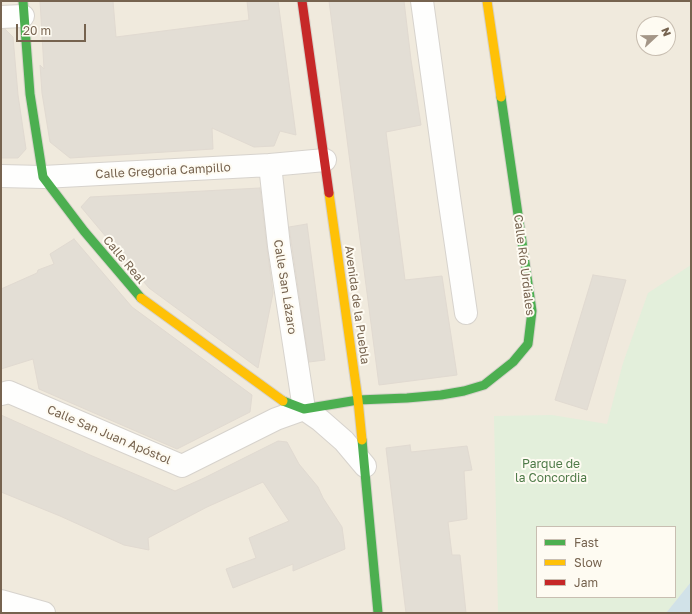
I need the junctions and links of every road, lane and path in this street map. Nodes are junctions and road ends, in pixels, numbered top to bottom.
1 (302, 1) edge
2 (422, 1) edge
3 (487, 1) edge
4 (23, 8) edge
5 (1, 17) edge
6 (325, 160) junction
7 (270, 165) junction
8 (1, 176) edge
9 (43, 177) junction
10 (466, 313) dead end
11 (1, 394) edge
12 (358, 400) junction
13 (304, 409) junction
14 (365, 466) junction
15 (1, 601) edge
16 (376, 612) edge
17 (44, 613) edge

1 - 6 street, Avenida de la Puebla
2 - 10 street
3 - 12 street, Calle Río Urdiales
4 - 5 street
4 - 9 street, Calle Real
6 - 7 street, Calle Gregoria Campillo
6 - 12 street, Avenida de la Puebla
7 - 9 street, Calle Gregoria Campillo
7 - 13 street, Calle San Lázaro
8 - 9 street, Calle Gregoria Campillo
9 - 13 street, Calle Real
11 - 13 street, Calle San Juan Apóstol
12 - 13 street
12 - 14 street, Avenida de la Puebla
13 - 14 street
14 - 16 street, Avenida de la Puebla
15 - 17 street

